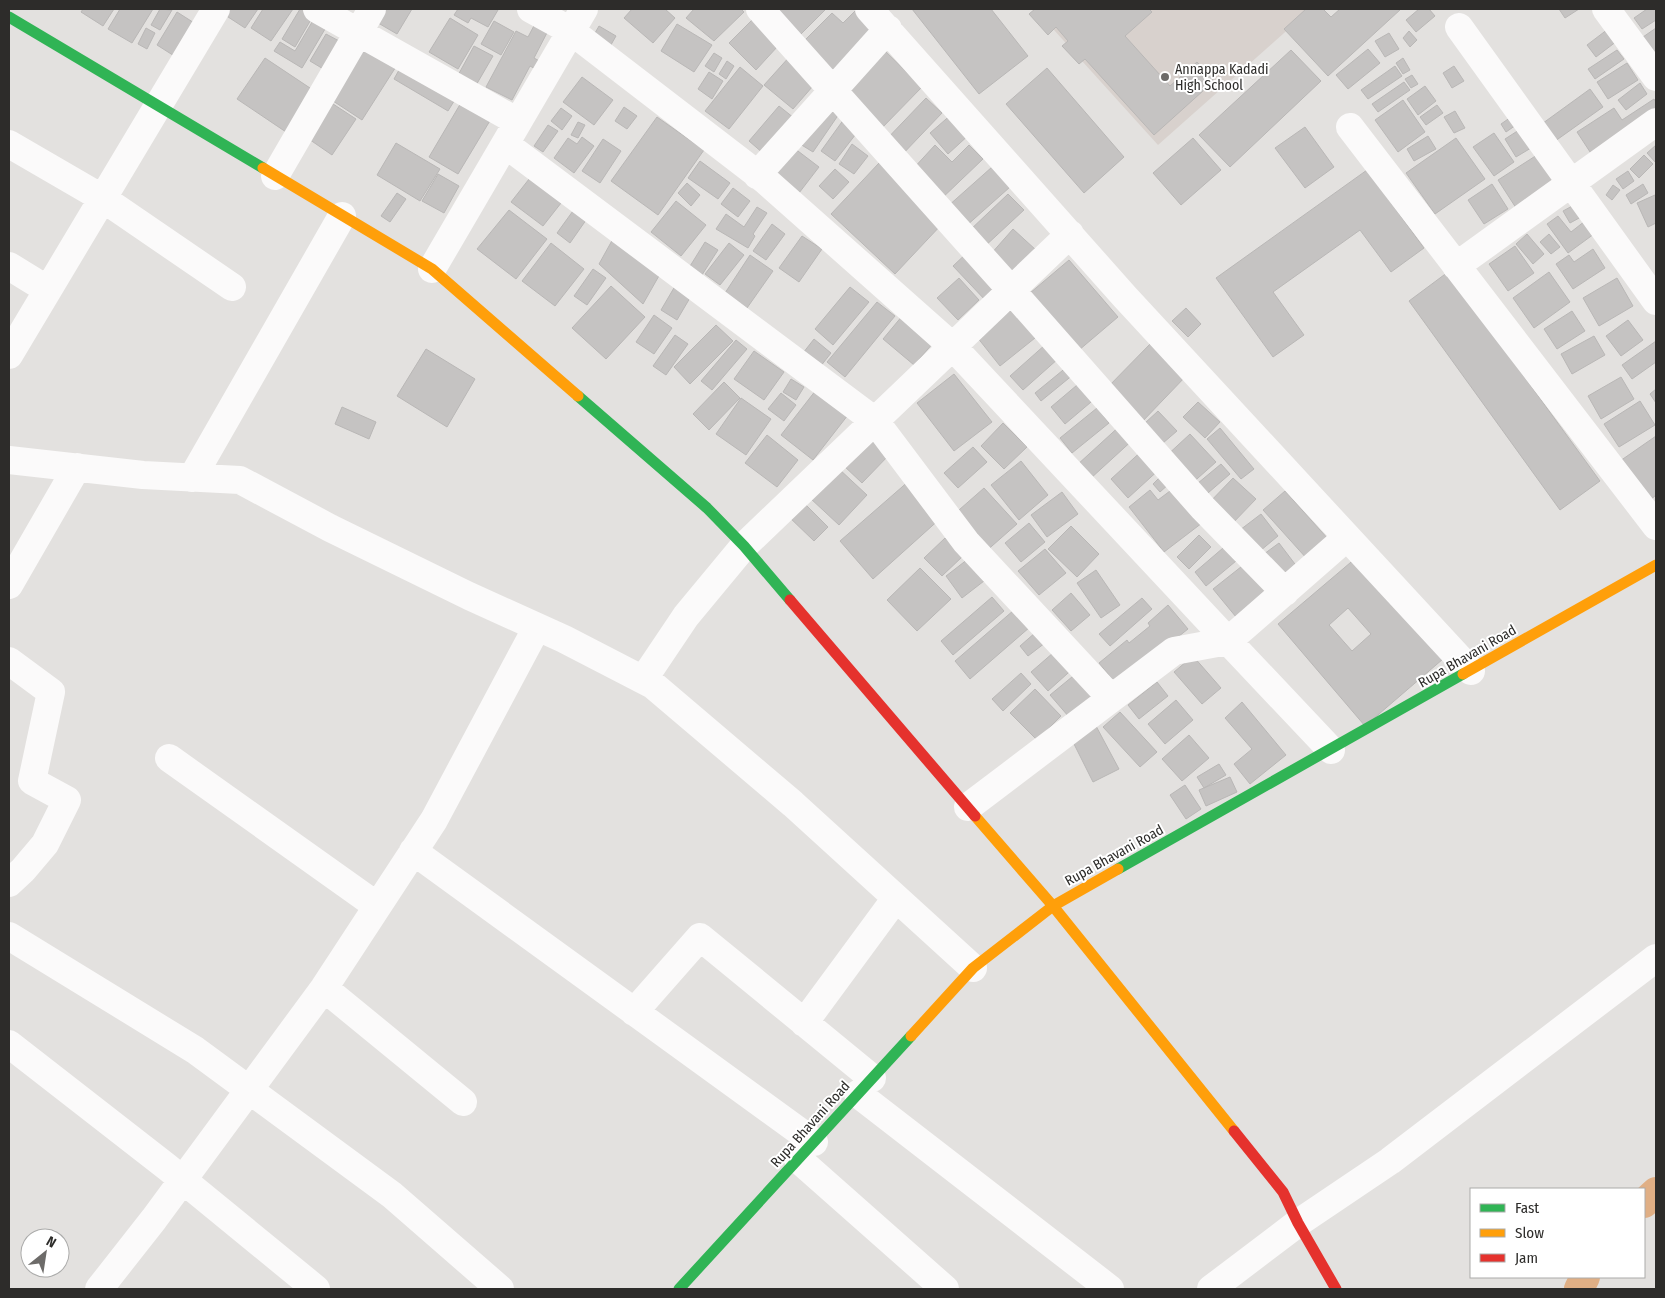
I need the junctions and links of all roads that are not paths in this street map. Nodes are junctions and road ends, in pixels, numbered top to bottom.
1 (216, 9) edge
2 (317, 9) edge
3 (372, 9) edge
4 (531, 9) edge
5 (760, 9) edge
6 (869, 9) edge
7 (1606, 9) edge
8 (9, 17) edge
9 (578, 20) edge
10 (1459, 27) dead end
11 (888, 29) junction
12 (359, 32) junction
13 (1656, 77) edge
14 (833, 91) junction
15 (157, 106) junction
16 (1656, 122) edge
17 (1350, 127) dead end
18 (512, 133) junction
19 (9, 144) edge
20 (757, 175) junction
21 (275, 176) junction
22 (1572, 183) junction
23 (102, 198) junction
24 (342, 216) junction
25 (1070, 234) junction
26 (9, 266) edge
27 (1456, 266) junction
28 (432, 269) junction
29 (232, 287) dead end
30 (48, 290) junction
31 (1011, 290) junction
32 (1656, 301) edge
33 (952, 346) junction
34 (9, 356) edge
35 (875, 421) junction
36 (9, 460) edge
37 (77, 468) junction
38 (192, 478) junction
39 (1656, 526) edge
40 (1347, 536) junction
41 (744, 546) junction
42 (1656, 565) edge
43 (9, 585) edge
44 (1285, 592) junction
45 (537, 627) junction
46 (1228, 641) junction
47 (9, 661) edge
48 (1472, 671) junction
49 (643, 680) junction
50 (1111, 698) junction
51 (1331, 750) junction
52 (169, 758) dead end
53 (968, 807) junction
54 (413, 851) junction
55 (9, 883) edge
56 (896, 898) junction
57 (377, 906) junction
58 (1053, 906) junction
59 (9, 936) edge
60 (1656, 958) edge
61 (973, 968) junction
62 (324, 988) junction
63 (634, 1012) junction
64 (804, 1023) junction
65 (9, 1044) edge
66 (865, 1086) junction
67 (249, 1090) junction
68 (463, 1102) dead end
69 (806, 1150) junction
70 (183, 1180) junction
71 (1298, 1223) junction
72 (99, 1289) edge
73 (316, 1289) edge
74 (500, 1289) edge
75 (679, 1289) edge
76 (946, 1289) edge
77 (1110, 1289) edge
78 (1211, 1289) edge
79 (1336, 1289) edge

1 - 15 street
2 - 12 street
3 - 12 street
4 - 9 street
5 - 14 street
6 - 11 street
7 - 13 street
8 - 15 street
9 - 18 street
9 - 20 street
10 - 22 street
11 - 14 street
11 - 25 street
12 - 18 street
12 - 21 street
14 - 20 street
14 - 31 street
15 - 21 street
15 - 23 street
16 - 22 street
17 - 27 street
18 - 28 street
18 - 35 street
19 - 23 street
20 - 33 street
21 - 24 street
22 - 27 street
22 - 32 street
23 - 29 street
23 - 30 street
24 - 28 street
24 - 38 street
25 - 31 street
25 - 40 street
26 - 30 street
27 - 39 street
28 - 41 street
30 - 34 street
31 - 33 street
31 - 44 street
33 - 35 street
33 - 46 street
35 - 41 street
35 - 50 street
36 - 37 street
37 - 38 street
37 - 43 street
38 - 45 street
40 - 44 street
40 - 48 street
41 - 49 street
41 - 53 street
42 - 48 street, Rupa Bhavani Road
44 - 46 street
45 - 49 street
45 - 54 street
46 - 50 street
46 - 51 street
47 - 55 street
48 - 51 street, Rupa Bhavani Road
49 - 56 street
50 - 53 street
51 - 58 street, Rupa Bhavani Road
52 - 57 street
53 - 58 street
54 - 57 street
54 - 63 street
56 - 61 street
56 - 64 street
57 - 62 street
58 - 61 street, Rupa Bhavani Road
58 - 71 street
59 - 67 street
60 - 71 street
61 - 66 street, Rupa Bhavani Road
62 - 67 street
62 - 68 street
63 - 64 street
63 - 69 street
64 - 66 street
65 - 70 street
66 - 69 street, Rupa Bhavani Road
66 - 77 street
67 - 70 street
67 - 74 street
69 - 75 street, Rupa Bhavani Road
69 - 76 street
70 - 72 street
70 - 73 street
71 - 78 street
71 - 79 street

